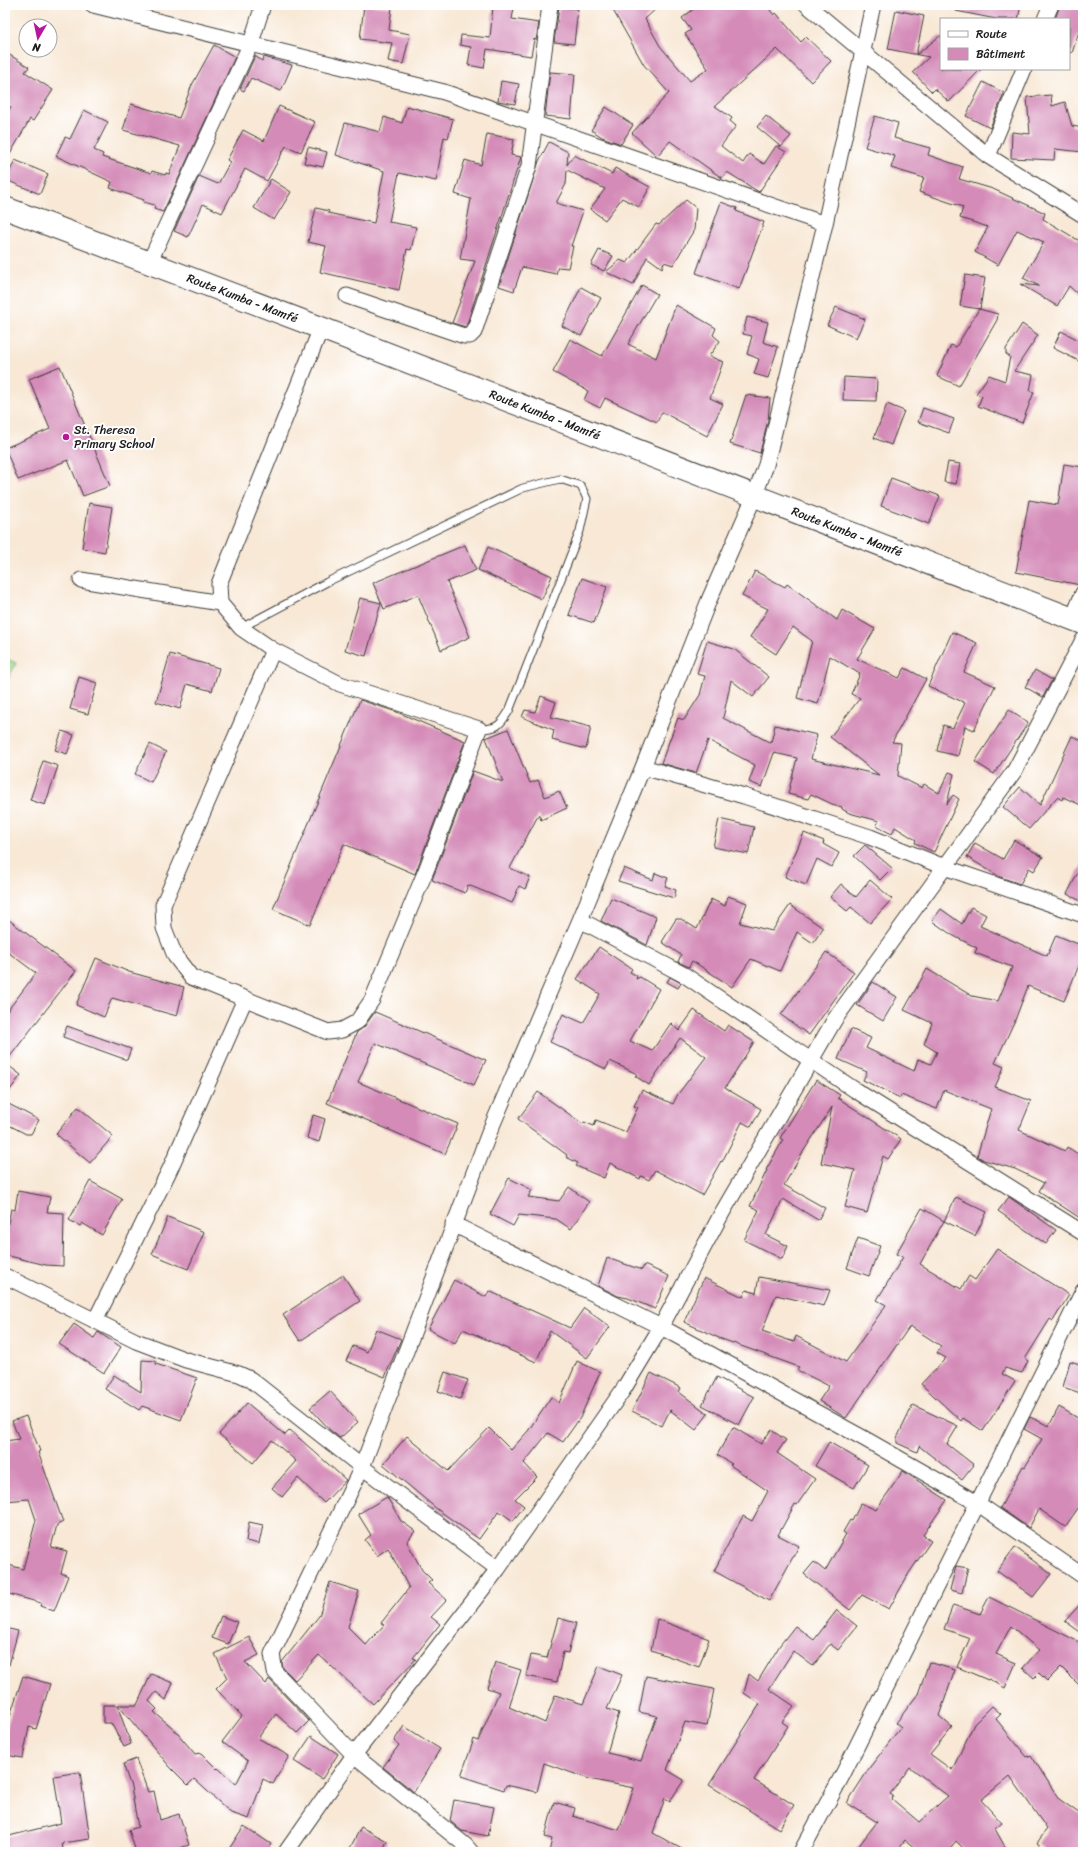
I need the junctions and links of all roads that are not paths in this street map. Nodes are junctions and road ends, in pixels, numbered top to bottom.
1 (93, 5) edge
2 (263, 5) edge
3 (550, 5) edge
4 (807, 5) edge
5 (874, 5) edge
6 (1051, 5) edge
7 (1045, 18) edge
8 (251, 43) junction
9 (863, 52) junction
10 (1024, 70) edge
11 (533, 122) junction
12 (988, 156) junction
13 (5, 208) edge
14 (1083, 215) edge
15 (825, 224) junction
16 (149, 263) junction
17 (347, 296) dead end
18 (321, 328) junction
19 (754, 497) junction
20 (82, 580) dead end
21 (1083, 593) edge
22 (220, 603) junction
23 (1078, 622) edge
24 (241, 628) junction
25 (1083, 640) edge
26 (273, 650) junction
27 (479, 730) junction
28 (643, 767) junction
29 (944, 867) junction
30 (1083, 915) edge
31 (580, 920) junction
32 (245, 999) junction
33 (811, 1060) junction
34 (453, 1224) junction
35 (1083, 1232) edge
36 (5, 1276) edge
37 (1083, 1291) edge
38 (95, 1321) junction
39 (661, 1327) junction
40 (362, 1467) junction
41 (977, 1503) junction
42 (498, 1569) junction
43 (1083, 1576) edge
44 (354, 1755) junction
45 (286, 1852) edge
46 (471, 1852) edge
47 (801, 1852) edge

1 - 8 street
2 - 8 street
3 - 11 street
4 - 9 street
5 - 9 street
6 - 7 street
8 - 11 street
8 - 16 street
9 - 12 street
9 - 15 street
10 - 12 street
11 - 15 street
11 - 17 street
12 - 14 street
13 - 16 highway, Route Kumba - Mamfé
15 - 19 street
16 - 18 highway, Route Kumba - Mamfé
18 - 19 highway, Route Kumba - Mamfé
18 - 22 street
19 - 23 highway, Route Kumba - Mamfé
19 - 28 street
20 - 22 street
21 - 23 street
22 - 24 street
24 - 26 street
24 - 27 lane
25 - 29 street
26 - 27 street
26 - 32 street
27 - 32 street
28 - 29 street
28 - 31 street
29 - 30 street
29 - 33 street
31 - 33 street
31 - 34 street
32 - 38 street
33 - 35 street
33 - 39 street
34 - 39 street
34 - 40 street
36 - 38 street
37 - 41 street
38 - 40 street
39 - 41 street
39 - 42 street
40 - 42 street
40 - 44 street
41 - 43 street
41 - 47 street
42 - 44 street
44 - 45 street
44 - 46 street

